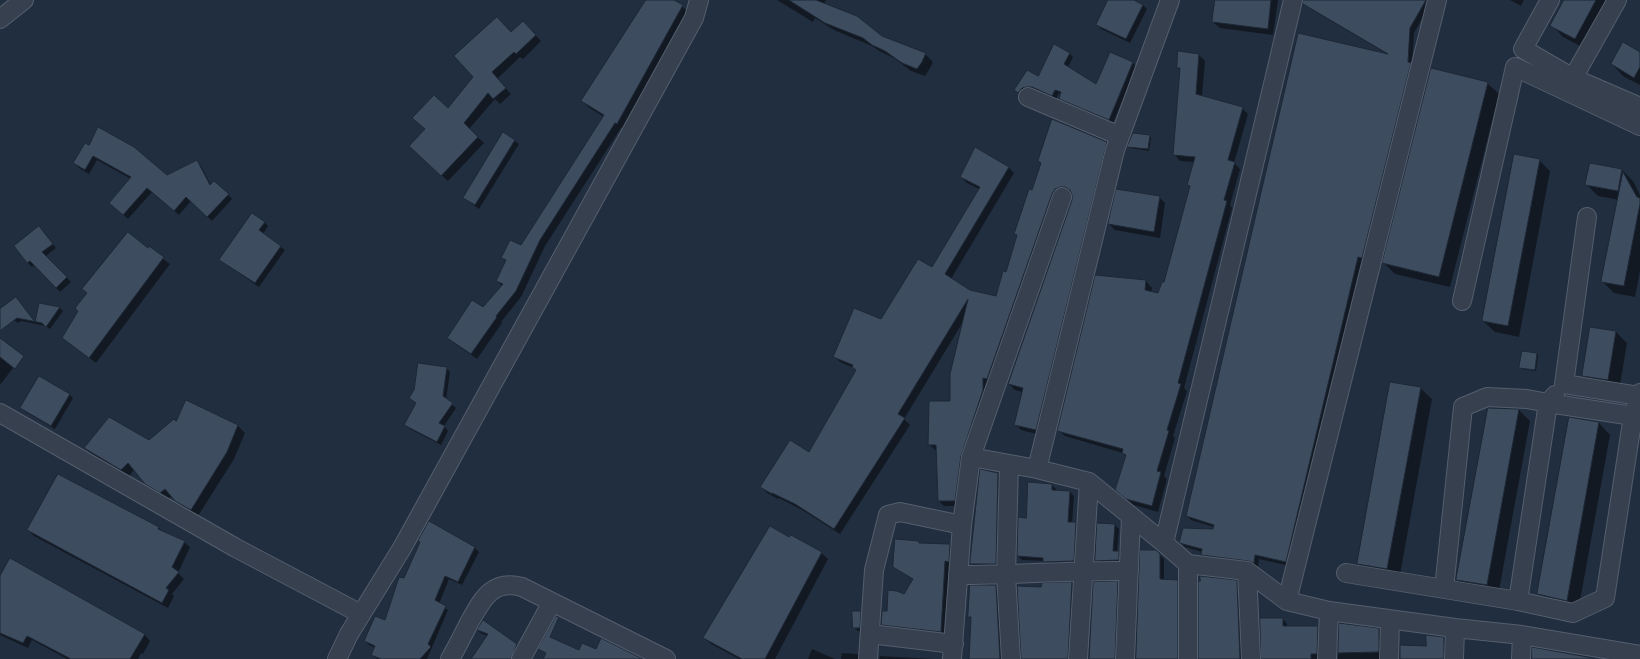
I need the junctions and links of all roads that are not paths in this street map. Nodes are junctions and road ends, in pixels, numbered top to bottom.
1 (24, 0) edge
2 (698, 0) edge
3 (1170, 0) edge
4 (1293, 0) edge
5 (1437, 0) edge
6 (1550, 0) edge
7 (1617, 0) edge
8 (0, 20) edge
9 (1573, 78) junction
10 (1028, 97) dead end
11 (1640, 107) edge
12 (1640, 126) edge
13 (1120, 136) junction
14 (1062, 197) dead end
15 (1586, 216) dead end
16 (1462, 301) dead end
17 (1564, 384) junction
18 (1640, 393) edge
19 (1640, 396) edge
20 (1548, 403) junction
21 (0, 413) edge
22 (1633, 416) junction
23 (971, 457) junction
24 (1009, 464) junction
25 (1037, 469) junction
26 (1089, 482) junction
27 (1131, 517) junction
28 (962, 525) junction
29 (1164, 543) junction
30 (1188, 564) junction
31 (1083, 571) junction
32 (1247, 571) junction
33 (1129, 572) junction
34 (1346, 573) dead end
35 (958, 575) junction
36 (1006, 575) junction
37 (1444, 589) junction
38 (1287, 601) junction
39 (1518, 601) junction
40 (552, 602) junction
41 (1329, 611) junction
42 (361, 614) junction
43 (1390, 619) junction
44 (1455, 628) junction
45 (870, 634) junction
46 (1522, 635) junction
47 (953, 651) edge
48 (1640, 655) edge
49 (337, 659) edge
50 (450, 659) edge
51 (521, 659) edge
52 (666, 659) edge
53 (868, 659) edge
54 (1011, 659) edge
55 (1078, 659) edge
56 (1125, 659) edge
57 (1188, 659) edge
58 (1251, 659) edge
59 (1327, 659) edge
60 (1389, 659) edge
61 (1454, 659) edge
62 (1521, 659) edge

1 - 8 street
2 - 42 street
3 - 13 street
4 - 29 street
5 - 38 street
6 - 9 street
7 - 9 street
9 - 11 street
10 - 13 street
12 - 16 street
13 - 25 street
14 - 23 street
15 - 17 street
17 - 19 street
17 - 20 street
18 - 19 street
19 - 22 street
20 - 22 street
20 - 37 street
20 - 39 street
21 - 42 street
22 - 39 street
23 - 24 street
23 - 28 street
24 - 25 street
24 - 36 street
25 - 26 street
26 - 27 street
26 - 31 street
27 - 29 street
27 - 33 street
28 - 35 street
28 - 45 street
29 - 30 street
30 - 32 street
30 - 57 street
31 - 33 street
31 - 36 street
31 - 55 street
32 - 38 street
32 - 58 street
33 - 56 street
34 - 37 street
35 - 36 street
35 - 47 street
36 - 54 street
37 - 39 street
38 - 41 street
40 - 50 street
40 - 51 street
40 - 52 street
41 - 43 street
41 - 59 street
42 - 49 street
43 - 44 street
43 - 60 street
44 - 46 street
44 - 61 street
45 - 47 street
45 - 53 street
46 - 48 street
46 - 62 street

